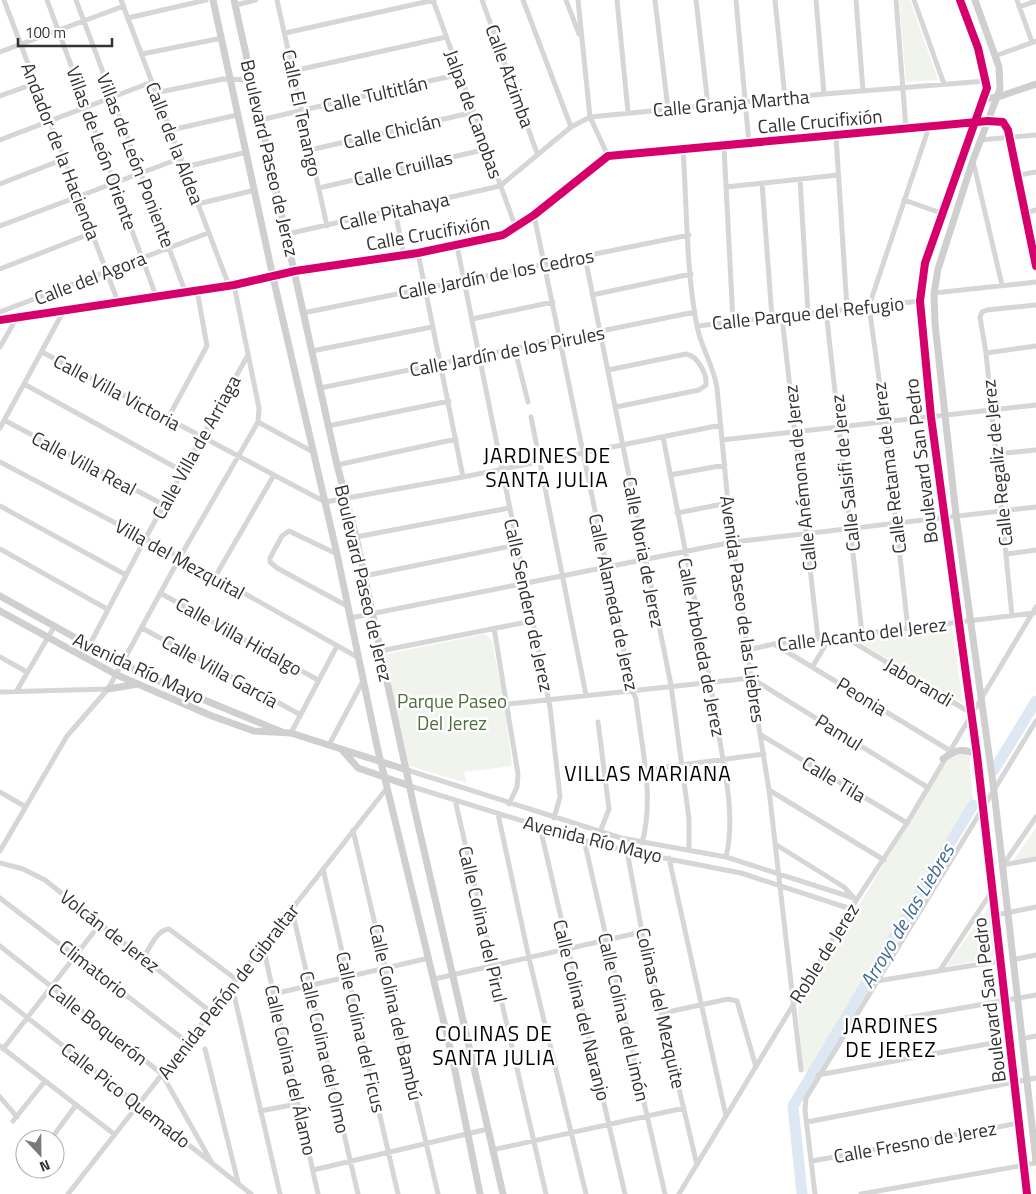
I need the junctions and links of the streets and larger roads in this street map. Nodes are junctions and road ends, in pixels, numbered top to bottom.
1 (4, 0) edge
2 (47, 0) edge
3 (76, 0) edge
4 (206, 0) edge
5 (213, 0) edge
6 (256, 0) edge
7 (277, 0) edge
8 (433, 0) edge
9 (482, 0) edge
10 (522, 0) edge
11 (566, 0) edge
12 (578, 0) edge
13 (617, 0) edge
14 (656, 0) edge
15 (696, 0) edge
16 (736, 0) edge
17 (776, 0) edge
18 (816, 0) edge
19 (856, 0) edge
20 (896, 0) edge
21 (914, 0) edge
22 (960, 0) edge
23 (975, 0) edge
24 (1016, 0) edge
25 (1036, 1) edge
26 (235, 2) edge
27 (123, 3) edge
28 (1019, 7) junction
29 (7, 8) junction
30 (0, 10) edge
31 (128, 18) junction
32 (84, 20) junction
33 (58, 30) junction
34 (285, 33) junction
35 (446, 37) junction
36 (222, 38) junction
37 (582, 42) junction
38 (1034, 42) edge
39 (21, 44) junction
40 (0, 52) edge
41 (142, 54) junction
42 (996, 56) junction
43 (293, 72) junction
44 (460, 74) junction
45 (230, 78) junction
46 (252, 80) junction
47 (986, 81) junction
48 (152, 82) junction
49 (36, 83) junction
50 (944, 84) junction
51 (1036, 84) edge
52 (903, 88) junction
53 (863, 91) junction
54 (156, 92) junction
55 (824, 94) junction
56 (0, 96) edge
57 (998, 97) junction
58 (112, 98) junction
59 (785, 98) junction
60 (984, 99) junction
61 (746, 102) junction
62 (708, 105) junction
63 (86, 108) junction
64 (668, 108) junction
65 (301, 110) junction
66 (474, 112) junction
67 (628, 112) junction
68 (237, 115) junction
69 (590, 117) junction
70 (260, 120) junction
71 (50, 121) junction
72 (988, 121) junction
73 (974, 122) junction
74 (571, 127) junction
75 (929, 127) junction
76 (906, 129) junction
77 (171, 130) junction
78 (1036, 134) edge
79 (836, 136) junction
80 (1010, 138) junction
81 (0, 140) edge
82 (980, 140) junction
83 (749, 144) junction
84 (724, 147) junction
85 (487, 149) junction
86 (310, 150) junction
87 (683, 150) junction
88 (247, 152) junction
89 (538, 153) junction
90 (608, 156) junction
91 (181, 158) junction
92 (64, 159) junction
93 (973, 160) junction
94 (184, 167) junction
95 (141, 172) junction
96 (1036, 172) edge
97 (838, 175) junction
98 (1019, 175) junction
99 (800, 179) junction
100 (114, 182) junction
101 (762, 183) junction
102 (0, 184) edge
103 (500, 186) junction
104 (726, 186) junction
105 (319, 188) junction
106 (255, 190) junction
107 (78, 196) junction
108 (904, 200) junction
109 (198, 204) junction
110 (1036, 210) edge
111 (395, 211) junction
112 (941, 213) junction
113 (1026, 213) junction
114 (534, 215) junction
115 (0, 226) edge
116 (327, 226) junction
117 (516, 228) junction
118 (92, 233) junction
119 (208, 233) junction
120 (288, 234) junction
121 (688, 235) junction
122 (457, 246) junction
123 (169, 248) junction
124 (1034, 249) edge
125 (418, 253) junction
126 (404, 255) junction
127 (584, 257) junction
128 (143, 259) junction
129 (546, 265) junction
130 (1036, 266) edge
131 (0, 269) edge
132 (295, 271) junction
133 (108, 272) junction
134 (691, 274) junction
135 (273, 278) junction
136 (463, 281) junction
137 (1036, 282) edge
138 (232, 285) junction
139 (1002, 285) junction
140 (425, 288) junction
141 (197, 290) junction
142 (185, 291) junction
143 (934, 293) junction
144 (592, 295) junction
145 (156, 296) junction
146 (920, 301) junction
147 (118, 302) junction
148 (553, 302) junction
149 (1036, 305) edge
150 (869, 306) junction
151 (847, 308) junction
152 (826, 311) junction
153 (0, 312) edge
154 (63, 312) junction
155 (694, 312) junction
156 (303, 313) junction
157 (808, 313) junction
158 (782, 317) junction
159 (772, 318) junction
160 (472, 319) junction
161 (2, 320) edge
162 (16, 320) junction
163 (733, 321) junction
164 (432, 326) junction
165 (697, 326) junction
166 (600, 332) junction
167 (560, 340) junction
168 (1036, 346) edge
169 (0, 347) edge
170 (515, 350) junction
171 (312, 351) junction
172 (42, 352) junction
173 (986, 353) junction
174 (248, 354) junction
175 (479, 356) junction
176 (440, 364) junction
177 (608, 370) junction
178 (24, 384) junction
179 (320, 388) junction
180 (449, 401) junction
181 (528, 402) dead end
182 (1036, 405) edge
183 (616, 407) junction
184 (991, 410) junction
185 (945, 415) junction
186 (531, 417) dead end
187 (931, 417) junction
188 (168, 418) junction
189 (4, 420) junction
190 (258, 422) junction
191 (885, 422) junction
192 (721, 425) junction
193 (328, 426) junction
194 (840, 427) junction
195 (0, 428) edge
196 (795, 432) junction
197 (202, 437) junction
198 (663, 437) junction
199 (456, 439) junction
200 (722, 440) junction
201 (623, 446) junction
202 (1036, 450) edge
203 (313, 452) junction
204 (582, 454) junction
205 (996, 454) junction
206 (236, 456) junction
207 (0, 462) edge
208 (539, 462) junction
209 (337, 465) junction
210 (725, 465) junction
211 (182, 470) junction
212 (502, 470) junction
213 (274, 475) junction
214 (670, 475) junction
215 (463, 477) junction
216 (345, 500) junction
217 (325, 502) junction
218 (728, 502) junction
219 (0, 506) edge
220 (164, 506) junction
221 (1036, 507) edge
222 (509, 508) junction
223 (1001, 510) junction
224 (677, 513) junction
225 (956, 515) junction
226 (944, 516) junction
227 (896, 522) junction
228 (850, 528) junction
229 (806, 533) junction
230 (356, 536) junction
231 (145, 539) junction
232 (733, 542) junction
233 (516, 545) junction
234 (0, 549) edge
235 (1036, 550) edge
236 (684, 551) junction
237 (337, 554) junction
238 (1007, 554) junction
239 (180, 557) junction
240 (646, 559) junction
241 (606, 566) junction
242 (126, 574) junction
243 (562, 574) junction
244 (364, 576) junction
245 (215, 577) junction
246 (525, 583) junction
247 (160, 593) junction
248 (0, 596) edge
249 (347, 606) junction
250 (1036, 607) edge
251 (107, 609) junction
252 (0, 611) edge
253 (372, 613) junction
254 (1034, 613) edge
255 (1012, 616) junction
256 (350, 618) junction
257 (532, 621) junction
258 (970, 622) junction
259 (958, 623) junction
260 (54, 627) junction
261 (142, 628) junction
262 (494, 628) junction
263 (908, 630) junction
264 (862, 634) junction
265 (842, 636) junction
266 (47, 637) junction
267 (830, 637) junction
268 (818, 639) junction
269 (774, 644) junction
270 (89, 646) junction
271 (337, 646) junction
272 (747, 650) junction
273 (380, 651) junction
274 (0, 657) edge
275 (359, 658) junction
276 (122, 664) junction
277 (813, 666) junction
278 (27, 672) junction
279 (117, 675) junction
280 (751, 678) junction
281 (318, 680) junction
282 (364, 680) junction
283 (710, 681) junction
284 (138, 684) junction
285 (671, 685) junction
286 (108, 689) junction
287 (632, 690) junction
288 (0, 692) edge
289 (16, 692) junction
290 (586, 695) junction
291 (982, 696) junction
292 (548, 700) junction
293 (509, 704) junction
294 (971, 713) junction
295 (299, 714) junction
296 (1036, 721) edge
297 (598, 722) dead end
298 (282, 732) junction
299 (291, 733) junction
300 (761, 736) junction
301 (329, 745) junction
302 (949, 750) junction
303 (343, 751) junction
304 (764, 754) junction
305 (976, 755) junction
306 (722, 760) junction
307 (943, 760) junction
308 (381, 761) junction
309 (682, 765) junction
310 (407, 770) junction
311 (644, 770) junction
312 (385, 778) junction
313 (410, 786) junction
314 (927, 787) junction
315 (388, 788) junction
316 (994, 789) junction
317 (769, 790) junction
318 (0, 792) edge
319 (455, 800) junction
320 (509, 804) junction
321 (982, 806) junction
322 (26, 807) junction
323 (498, 814) junction
324 (1036, 817) edge
325 (554, 818) junction
326 (907, 823) junction
327 (540, 827) junction
328 (353, 830) junction
329 (600, 832) junction
330 (584, 840) junction
331 (2, 843) edge
332 (642, 843) junction
333 (775, 844) junction
334 (689, 850) junction
335 (0, 851) edge
336 (627, 851) junction
337 (726, 857) junction
338 (669, 858) junction
339 (1036, 859) edge
340 (884, 860) junction
341 (0, 863) edge
342 (1002, 865) junction
343 (323, 869) junction
344 (777, 873) junction
345 (779, 887) junction
346 (992, 890) junction
347 (0, 898) edge
348 (855, 898) junction
349 (1036, 907) edge
350 (851, 909) junction
351 (292, 910) junction
352 (1008, 913) junction
353 (996, 915) junction
354 (100, 924) junction
355 (642, 932) junction
356 (607, 940) junction
357 (0, 946) edge
358 (263, 946) junction
359 (567, 949) junction
360 (76, 955) junction
361 (1036, 955) edge
362 (144, 957) junction
363 (428, 958) junction
364 (529, 958) junction
365 (1012, 960) junction
366 (1000, 961) junction
367 (492, 966) junction
368 (386, 967) junction
369 (940, 970) junction
370 (454, 974) junction
371 (349, 977) junction
372 (434, 979) junction
373 (237, 980) junction
374 (876, 981) junction
375 (310, 985) junction
376 (232, 986) junction
377 (51, 987) junction
378 (273, 994) junction
379 (1036, 995) edge
380 (0, 996) edge
381 (1016, 999) junction
382 (1004, 1000) junction
383 (793, 1004) junction
384 (700, 1005) junction
385 (211, 1012) junction
386 (663, 1013) junction
387 (28, 1017) junction
388 (848, 1028) junction
389 (1036, 1036) edge
390 (1021, 1039) junction
391 (1009, 1040) junction
392 (187, 1042) junction
393 (2, 1048) edge
394 (205, 1049) dead end
395 (756, 1067) junction
396 (801, 1070) dead end
397 (162, 1074) junction
398 (818, 1075) junction
399 (1036, 1078) edge
400 (1027, 1080) junction
401 (45, 1081) junction
402 (1014, 1082) junction
403 (0, 1097) edge
404 (139, 1104) junction
405 (297, 1104) junction
406 (76, 1105) junction
407 (684, 1108) junction
408 (260, 1112) junction
409 (647, 1116) junction
410 (726, 1117) junction
411 (807, 1122) junction
412 (1034, 1122) edge
413 (1019, 1123) junction
414 (610, 1124) junction
415 (488, 1128) junction
416 (58, 1129) edge
417 (572, 1132) junction
418 (468, 1133) junction
419 (114, 1134) junction
420 (534, 1139) junction
421 (427, 1143) junction
422 (492, 1150) junction
423 (389, 1152) junction
424 (812, 1161) junction
425 (350, 1162) junction
426 (1036, 1162) edge
427 (212, 1163) junction
428 (697, 1165) junction
429 (1024, 1165) junction
430 (313, 1170) junction
431 (238, 1183) junction
432 (68, 1194) edge
433 (251, 1194) edge
434 (280, 1194) edge
435 (318, 1194) edge
436 (358, 1194) edge
437 (398, 1194) edge
438 (438, 1194) edge
439 (480, 1194) edge
440 (503, 1194) edge
441 (546, 1194) edge
442 (586, 1194) edge
443 (625, 1194) edge
444 (664, 1194) edge
445 (679, 1194) edge
446 (815, 1194) edge
447 (861, 1194) edge
448 (1027, 1194) edge

1 - 29 street, Andador de la Hacienda
2 - 33 street, Villas de León Oriente
3 - 32 street, Villas de León Poniente
4 - 31 street
5 - 36 street, Boulevard Paseo de Jerez
6 - 26 street
7 - 34 street, Calle El Tenango
8 - 34 street
8 - 35 street, Jalpa de Canobas
9 - 89 street, Calle Atzimba
10 - 74 street
11 - 37 street
12 - 37 street
13 - 67 street
14 - 64 street
15 - 62 street
16 - 61 street
17 - 59 street
18 - 55 street
19 - 53 street
20 - 52 street
21 - 50 street
22 - 47 street
23 - 42 street, Boulevard San Pedro
24 - 28 street
25 - 28 street
26 - 46 street, Boulevard Paseo de Jerez
27 - 31 street, Calle de la Aldea
27 - 32 street
28 - 38 street
29 - 30 street
29 - 39 street, Andador de la Hacienda
31 - 41 street, Calle de la Aldea
32 - 33 street
32 - 58 street, Villas de León Poniente
33 - 39 street
33 - 63 street, Villas de León Oriente
34 - 43 street, Calle El Tenango
35 - 43 street
35 - 44 street, Jalpa de Canobas
36 - 41 street
36 - 45 street, Boulevard Paseo de Jerez
37 - 69 street
38 - 42 street
39 - 40 street
39 - 49 street, Andador de la Hacienda
41 - 48 street, Calle de la Aldea
42 - 57 street, Boulevard San Pedro
43 - 65 street, Calle El Tenango
44 - 65 street, Calle Tultitlán
44 - 66 street, Jalpa de Canobas
45 - 46 street
45 - 54 street
45 - 68 street, Boulevard Paseo de Jerez
46 - 70 street, Boulevard Paseo de Jerez
47 - 50 street, Calle Granja Martha
47 - 60 street
48 - 54 street, Calle de la Aldea
48 - 58 street
49 - 56 street
49 - 71 street, Andador de la Hacienda
50 - 52 street, Calle Granja Martha
51 - 57 street
52 - 53 street, Calle Granja Martha
52 - 76 street
53 - 55 street, Calle Granja Martha
54 - 77 street, Calle de la Aldea
55 - 59 street, Calle Granja Martha
57 - 60 street
57 - 72 street, Boulevard San Pedro
58 - 63 street
58 - 95 street, Villas de León Poniente
59 - 61 street, Calle Granja Martha
60 - 73 street
61 - 62 street, Calle Granja Martha
61 - 83 street
62 - 64 street, Calle Granja Martha
63 - 71 street
63 - 100 street, Villas de León Oriente
64 - 67 street, Calle Granja Martha
65 - 70 street, Calle Tultitlán
65 - 86 street, Calle El Tenango
66 - 85 street, Jalpa de Canobas
66 - 86 street, Calle Chiclán
67 - 69 street, Calle Granja Martha
68 - 77 street
68 - 88 street, Boulevard Paseo de Jerez
69 - 74 street, Calle Granja Martha
69 - 90 street
70 - 120 street, Boulevard Paseo de Jerez
71 - 81 street
71 - 92 street, Andador de la Hacienda
72 - 73 street, Calle Crucifixión
72 - 80 street
72 - 82 street, Boulevard San Pedro
73 - 75 street, Calle Crucifixión
73 - 112 street, Boulevard San Pedro
74 - 89 street, Calle Granja Martha
75 - 76 street, Calle Crucifixión
75 - 108 street
76 - 79 street, Calle Crucifixión
77 - 91 street, Calle de la Aldea
78 - 80 street
79 - 83 street, Calle Crucifixión
79 - 97 street
80 - 82 street
80 - 98 street
82 - 93 street, Boulevard San Pedro
83 - 84 street, Calle Crucifixión
84 - 87 street, Calle Crucifixión
84 - 104 street
85 - 103 street, Jalpa de Canobas
85 - 105 street, Calle Cruillas
86 - 105 street, Calle El Tenango
87 - 90 street, Calle Crucifixión
87 - 121 street, Avenida Paseo de las Liebres
88 - 94 street
88 - 106 street, Boulevard Paseo de Jerez
89 - 103 street, Calle Granja Martha
90 - 114 street, Calle Crucifixión
91 - 94 street, Calle de la Aldea
91 - 95 street
92 - 102 street
92 - 107 street, Andador de la Hacienda
93 - 139 street
93 - 143 street, Boulevard San Pedro
94 - 109 street, Calle de la Aldea
95 - 100 street
95 - 123 street, Villas de León Poniente
96 - 98 street
97 - 99 street
97 - 151 street
98 - 113 street
99 - 101 street
99 - 157 street
100 - 107 street
100 - 128 street, Villas de León Oriente
101 - 104 street
101 - 159 street
103 - 111 street, Calle Pitahaya
103 - 117 street, Jalpa de Canobas
104 - 163 street
105 - 116 street, Calle El Tenango
106 - 109 street
106 - 135 street, Boulevard Paseo de Jerez
107 - 115 street
107 - 118 street, Andador de la Hacienda
108 - 112 street
108 - 150 street
109 - 119 street, Calle de la Aldea
110 - 113 street
111 - 116 street, Calle Pitahaya
111 - 126 street
112 - 146 street, Boulevard San Pedro
113 - 124 street
114 - 117 street, Calle Crucifixión
114 - 129 street, Calle Alameda de Jerez
116 - 120 street, Calle Pitahaya
117 - 122 street, Calle Crucifixión
118 - 131 street
118 - 133 street, Andador de la Hacienda
119 - 123 street, Calle del Agora
119 - 138 street, Calle de la Aldea
120 - 132 street, Boulevard Paseo de Jerez
121 - 127 street, Calle Jardín de los Cedros
121 - 134 street, Avenida Paseo de las Liebres
122 - 125 street, Calle Crucifixión
122 - 136 street, Calle Sendero de Jerez
123 - 128 street, Calle del Agora
123 - 142 street, Villas de León Poniente
124 - 130 street
125 - 126 street, Calle Crucifixión
125 - 140 street
126 - 132 street, Calle Crucifixión
127 - 129 street, Calle Jardín de los Cedros
127 - 144 street, Calle Noria de Jerez
128 - 133 street, Calle del Agora
128 - 145 street, Villas de León Oriente
129 - 136 street, Calle Jardín de los Cedros
129 - 148 street, Calle Alameda de Jerez
132 - 135 street, Calle Crucifixión
132 - 156 street, Boulevard Paseo de Jerez
133 - 147 street, Andador de la Hacienda
133 - 153 street, Calle del Agora
134 - 144 street
134 - 155 street, Avenida Paseo de las Liebres
135 - 138 street, Calle Crucifixión
135 - 203 street, Boulevard Paseo de Jerez
136 - 140 street, Calle Jardín de los Cedros
136 - 160 street, Calle Sendero de Jerez
137 - 139 street
138 - 141 street, Calle Crucifixión
138 - 174 street, Calle de la Aldea
139 - 143 street
140 - 156 street, Calle Jardín de los Cedros
140 - 164 street
141 - 142 street, Calle Crucifixión
141 - 188 street
142 - 145 street, Calle Crucifixión
143 - 185 street, Boulevard San Pedro
144 - 166 street, Calle Noria de Jerez
145 - 147 street, Calle Crucifixión
146 - 150 street, Calle Parque del Refugio
146 - 187 street, Boulevard San Pedro
147 - 154 street, Calle Crucifixión
148 - 160 street
148 - 167 street, Calle Alameda de Jerez
149 - 173 street, Calle Regaliz de Jerez
150 - 151 street, Calle Parque del Refugio
150 - 191 street, Calle Retama de Jerez
151 - 152 street, Calle Parque del Refugio
152 - 157 street, Calle Parque del Refugio
152 - 194 street, Calle Salsifi de Jerez
153 - 161 street
154 - 162 street, Calle Crucifixión
154 - 172 street
155 - 165 street, Avenida Paseo de las Liebres
155 - 166 street, Calle Jardín de los Pirules
156 - 171 street, Boulevard Paseo de Jerez
157 - 158 street, Calle Parque del Refugio
158 - 159 street, Calle Parque del Refugio
158 - 196 street, Calle Anémona de Jerez
159 - 163 street, Calle Parque del Refugio
160 - 175 street, Calle Sendero de Jerez
161 - 162 street, Calle Crucifixión
162 - 169 street
163 - 165 street, Calle Parque del Refugio
164 - 171 street
164 - 176 street
165 - 192 street, Avenida Paseo de las Liebres
166 - 167 street, Calle Jardín de los Pirules
166 - 177 street, Calle Noria de Jerez
167 - 170 street, Calle Jardín de los Pirules
167 - 204 street, Calle Alameda de Jerez
168 - 173 street
170 - 175 street, Calle Jardín de los Pirules
170 - 181 street
171 - 179 street, Boulevard Paseo de Jerez
172 - 178 street
172 - 188 street, Calle Villa Victoria
173 - 184 street, Calle Regaliz de Jerez
174 - 190 street, Calle de la Aldea
174 - 197 street, Calle Villa de Arriaga
175 - 176 street, Calle Jardín de los Pirules
175 - 212 street, Calle Sendero de Jerez
176 - 179 street, Calle Jardín de los Pirules
176 - 180 street
177 - 183 street, Calle Noria de Jerez
177 - 183 street
178 - 189 street
178 - 211 street
179 - 193 street, Boulevard Paseo de Jerez
180 - 193 street
180 - 199 street
182 - 184 street
183 - 201 street, Calle Noria de Jerez
184 - 185 street
184 - 205 street, Calle Regaliz de Jerez
185 - 187 street
185 - 225 street, Boulevard San Pedro
186 - 208 street
187 - 191 street
187 - 226 street, Boulevard San Pedro
188 - 197 street, Calle Villa Victoria
189 - 195 street
189 - 220 street, Calle Villa Real
190 - 203 street
190 - 206 street
191 - 194 street
191 - 227 street, Calle Retama de Jerez
192 - 198 street
192 - 200 street, Avenida Paseo de las Liebres
193 - 209 street, Boulevard Paseo de Jerez
194 - 196 street
194 - 228 street, Calle Salsifi de Jerez
196 - 200 street
196 - 229 street, Calle Anémona de Jerez
197 - 206 street, Calle Villa Victoria
197 - 211 street, Calle Villa de Arriaga
198 - 201 street
198 - 214 street, Calle Arboleda de Jerez
199 - 209 street
199 - 215 street
200 - 210 street, Avenida Paseo de las Liebres
201 - 204 street
201 - 240 street, Calle Noria de Jerez
202 - 205 street
203 - 217 street, Boulevard Paseo de Jerez
204 - 208 street
204 - 241 street, Calle Alameda de Jerez
205 - 223 street, Calle Regaliz de Jerez
206 - 213 street, Calle Villa Victoria
206 - 239 street
207 - 231 street, Villa del Mezquital
208 - 212 street
208 - 243 street
209 - 216 street, Boulevard Paseo de Jerez
210 - 214 street
210 - 218 street, Avenida Paseo de las Liebres
211 - 220 street, Calle Villa de Arriaga
212 - 215 street
212 - 222 street, Calle Sendero de Jerez
213 - 217 street, Calle Villa Victoria
213 - 245 street
214 - 224 street, Calle Arboleda de Jerez
215 - 216 street
216 - 217 street
216 - 230 street, Boulevard Paseo de Jerez
217 - 237 street, Boulevard Paseo de Jerez
218 - 224 street
218 - 232 street, Avenida Paseo de las Liebres
219 - 242 street
220 - 231 street, Calle Villa de Arriaga
221 - 223 street
222 - 230 street
222 - 233 street, Calle Sendero de Jerez
223 - 225 street
223 - 238 street, Calle Regaliz de Jerez
224 - 236 street, Calle Arboleda de Jerez
225 - 226 street
225 - 258 street, Boulevard San Pedro
226 - 227 street
226 - 259 street, Boulevard San Pedro
227 - 228 street
227 - 263 street, Calle Retama de Jerez
228 - 229 street
228 - 264 street, Calle Salsifi de Jerez
229 - 232 street
229 - 268 street, Calle Anémona de Jerez
230 - 244 street, Boulevard Paseo de Jerez
231 - 239 street, Villa del Mezquital
231 - 242 street, Calle Villa de Arriaga
232 - 236 street
232 - 272 street, Avenida Paseo de las Liebres
233 - 244 street
233 - 246 street, Calle Sendero de Jerez
234 - 251 street
235 - 238 street
236 - 240 street
236 - 283 street, Calle Arboleda de Jerez
237 - 249 street, Boulevard Paseo de Jerez
237 - 249 street
238 - 255 street, Calle Regaliz de Jerez
239 - 245 street, Villa del Mezquital
239 - 247 street
240 - 241 street
240 - 285 street, Calle Noria de Jerez
241 - 243 street
241 - 287 street, Calle Alameda de Jerez
242 - 251 street, Calle Villa de Arriaga
243 - 246 street
243 - 290 street
244 - 253 street, Boulevard Paseo de Jerez
245 - 271 street, Villa del Mezquital
246 - 253 street
246 - 257 street, Calle Sendero de Jerez
247 - 261 street
247 - 281 street, Calle Villa Hidalgo
248 - 260 street, Avenida Río Mayo
249 - 256 street, Boulevard Paseo de Jerez
250 - 254 street, Roble de Jerez
251 - 270 street, Calle Villa de Arriaga
252 - 266 street, Avenida Río Mayo
253 - 256 street
253 - 273 street, Boulevard Paseo de Jerez
254 - 255 street, Calle Acanto del Jerez
254 - 291 street, Roble de Jerez
255 - 258 street, Calle Acanto del Jerez
256 - 275 street, Boulevard Paseo de Jerez
257 - 262 street
257 - 292 street, Calle Sendero de Jerez
258 - 259 street, Calle Acanto del Jerez
258 - 291 street, Boulevard San Pedro
259 - 263 street, Calle Acanto del Jerez
259 - 294 street, Boulevard San Pedro
260 - 266 street
260 - 270 street, Avenida Río Mayo
261 - 276 street
261 - 295 street, Calle Villa García
262 - 273 street
262 - 293 street
263 - 264 street, Calle Acanto del Jerez
264 - 265 street, Calle Acanto del Jerez
265 - 267 street, Calle Acanto del Jerez
265 - 294 street, Jaborandi
266 - 278 street
266 - 279 street, Avenida Río Mayo
267 - 268 street, Calle Acanto del Jerez
267 - 277 street
268 - 269 street, Calle Acanto del Jerez
269 - 272 street, Calle Acanto del Jerez
269 - 277 street, Peonia
270 - 276 street, Avenida Río Mayo
271 - 275 street, Villa del Mezquital
271 - 281 street
272 - 280 street, Avenida Paseo de las Liebres
273 - 310 street, Boulevard Paseo de Jerez
274 - 278 street
275 - 282 street, Boulevard Paseo de Jerez
276 - 279 street
276 - 298 street, Avenida Río Mayo
277 - 302 street, Peonia
278 - 289 street
279 - 284 street, Avenida Río Mayo
279 - 286 street
280 - 283 street
280 - 300 street, Avenida Paseo de las Liebres
280 - 314 street, Pamul
281 - 295 street
282 - 301 street
282 - 308 street, Boulevard Paseo de Jerez
283 - 285 street
283 - 306 street, Calle Arboleda de Jerez
284 - 286 street
284 - 298 street, Avenida Río Mayo
285 - 287 street
285 - 309 street, Calle Noria de Jerez
286 - 289 street
286 - 322 street
287 - 290 street
287 - 311 street, Calle Alameda de Jerez
288 - 289 street
290 - 292 street
291 - 294 street, Roble de Jerez
291 - 316 street, Boulevard San Pedro
292 - 293 street
292 - 325 street, Calle Sendero de Jerez
293 - 320 street
294 - 302 street, Roble de Jerez
294 - 305 street, Boulevard San Pedro
295 - 299 street
296 - 316 street
297 - 329 street
298 - 299 street, Avenida Río Mayo
299 - 301 street, Avenida Río Mayo
300 - 304 street, Avenida Paseo de las Liebres
300 - 326 street, Calle Tila
301 - 303 street, Avenida Río Mayo
302 - 307 street, Roble de Jerez
303 - 308 street, Avenida Río Mayo
303 - 312 street, Avenida Río Mayo
304 - 306 street
304 - 317 street, Avenida Paseo de las Liebres
305 - 307 street
305 - 321 street, Boulevard San Pedro
306 - 309 street
306 - 337 street, Calle Arboleda de Jerez
307 - 314 street, Roble de Jerez
308 - 310 street, Avenida Río Mayo
308 - 312 street, Boulevard Paseo de Jerez
309 - 311 street
309 - 334 street, Calle Noria de Jerez
310 - 313 street, Boulevard Paseo de Jerez
310 - 320 street, Avenida Río Mayo
311 - 332 street, Calle Alameda de Jerez
312 - 313 street, Avenida Río Mayo
312 - 315 street, Boulevard Paseo de Jerez
313 - 319 street, Avenida Río Mayo
313 - 370 street, Boulevard Paseo de Jerez
314 - 326 street, Roble de Jerez
315 - 328 street, Avenida Peñón de Gibraltar
315 - 363 street, Boulevard Paseo de Jerez
316 - 321 street
316 - 342 street, Boulevard San Pedro
317 - 333 street, Avenida Paseo de las Liebres
317 - 340 street
318 - 322 street
319 - 323 street, Avenida Río Mayo
319 - 367 street, Calle Colina del Pirul
320 - 325 street, Avenida Río Mayo
321 - 346 street, Boulevard San Pedro
321 - 374 street
322 - 331 street
323 - 327 street, Avenida Río Mayo
323 - 364 street
324 - 342 street
325 - 329 street, Avenida Río Mayo
326 - 340 street, Roble de Jerez
327 - 330 street, Avenida Río Mayo
327 - 359 street, Calle Colina del Naranjo
328 - 343 street, Avenida Peñón de Gibraltar
328 - 368 street, Calle Colina del Bambú
329 - 332 street, Avenida Río Mayo
330 - 336 street, Avenida Río Mayo
330 - 356 street, Calle Colina del Limón
331 - 335 street
332 - 334 street, Avenida Río Mayo
333 - 344 street, Avenida Paseo de las Liebres
333 - 348 street
334 - 337 street, Avenida Río Mayo
336 - 338 street, Avenida Río Mayo
336 - 355 street, Colinas del Mezquite
337 - 344 street, Avenida Río Mayo
338 - 345 street, Avenida Río Mayo
338 - 384 street
339 - 342 street
340 - 348 street, Roble de Jerez
341 - 354 street, Volcán de Jerez
342 - 352 street, Boulevard San Pedro
343 - 351 street, Avenida Peñón de Gibraltar
343 - 371 street, Calle Colina del Ficus
344 - 345 street, Avenida Paseo de las Liebres
344 - 348 street, Avenida Río Mayo
345 - 350 street, Avenida Río Mayo
345 - 383 street, Avenida Paseo de las Liebres
346 - 353 street, Boulevard San Pedro
346 - 369 street
347 - 360 street, Climatorio
348 - 350 street, Roble de Jerez
349 - 352 street
350 - 383 street, Roble de Jerez
351 - 358 street, Avenida Peñón de Gibraltar
351 - 375 street, Calle Colina del Olmo
352 - 353 street
352 - 365 street, Boulevard San Pedro
353 - 366 street, Boulevard San Pedro
354 - 360 street
354 - 362 street, Volcán de Jerez
355 - 356 street
355 - 386 street, Colinas del Mezquite
356 - 359 street
356 - 409 street, Calle Colina del Limón
357 - 377 street, Calle Boquerón
358 - 373 street, Avenida Peñón de Gibraltar
358 - 378 street, Calle Colina del Álamo
359 - 364 street
359 - 414 street, Calle Colina del Naranjo
360 - 377 street
360 - 392 street, Climatorio
361 - 365 street
362 - 373 street
362 - 385 street, Volcán de Jerez
363 - 368 street
363 - 372 street, Boulevard Paseo de Jerez
364 - 367 street
364 - 417 street
365 - 381 street, Boulevard San Pedro
366 - 369 street
366 - 382 street, Boulevard San Pedro
367 - 370 street
367 - 420 street, Calle Colina del Pirul
368 - 371 street
368 - 421 street, Calle Colina del Bambú
369 - 374 street
370 - 372 street
370 - 415 street, Boulevard Paseo de Jerez
371 - 375 street
371 - 423 street, Calle Colina del Ficus
372 - 418 street, Boulevard Paseo de Jerez
373 - 376 street, Avenida Peñón de Gibraltar
374 - 388 street
375 - 378 street
375 - 425 street, Calle Colina del Olmo
376 - 385 street, Avenida Peñón de Gibraltar
376 - 408 street
377 - 387 street
377 - 397 street, Calle Boquerón
378 - 405 street, Calle Colina del Álamo
379 - 381 street
380 - 387 street, Calle Pico Quemado
381 - 382 street
381 - 390 street, Boulevard San Pedro
382 - 388 street
382 - 391 street, Boulevard San Pedro
383 - 395 street, Roble de Jerez
383 - 396 street, Avenida Paseo de las Liebres
384 - 386 street
384 - 395 street
384 - 410 street
385 - 392 street, Avenida Peñón de Gibraltar
386 - 407 street, Colinas del Mezquite
387 - 393 street
387 - 404 street, Calle Pico Quemado
388 - 398 street
389 - 390 street
390 - 400 street, Boulevard San Pedro
391 - 398 street
391 - 402 street, Boulevard San Pedro
392 - 397 street, Avenida Peñón de Gibraltar
393 - 401 street
394 - 431 street
395 - 410 street, Roble de Jerez
397 - 404 street, Avenida Peñón de Gibraltar
397 - 427 street, Calle Boquerón
398 - 411 street
399 - 400 street
400 - 402 street
400 - 412 street, Boulevard San Pedro
401 - 403 street
401 - 406 street
402 - 411 street
402 - 413 street, Boulevard San Pedro
404 - 419 street, Avenida Peñón de Gibraltar
404 - 427 street, Calle Pico Quemado
405 - 408 street
405 - 430 street, Calle Colina del Álamo
406 - 416 street
406 - 419 street
407 - 409 street
407 - 428 street, Colinas del Mezquite
408 - 434 street
409 - 414 street
409 - 444 street, Calle Colina del Limón
410 - 428 street, Roble de Jerez
411 - 424 street
412 - 426 street, Boulevard San Pedro
413 - 424 street, Calle Fresno de Jerez
413 - 429 street, Boulevard San Pedro
414 - 417 street
414 - 443 street, Calle Colina del Naranjo
415 - 418 street
415 - 422 street, Boulevard Paseo de Jerez
417 - 420 street
417 - 442 street
418 - 421 street
418 - 439 street, Boulevard Paseo de Jerez
419 - 432 street, Avenida Peñón de Gibraltar
420 - 422 street
420 - 441 street, Calle Colina del Pirul
421 - 423 street
421 - 438 street, Calle Colina del Bambú
422 - 440 street, Boulevard Paseo de Jerez
423 - 425 street
423 - 437 street, Calle Colina del Ficus
424 - 446 street
425 - 430 street
425 - 436 street, Calle Colina del Olmo
426 - 429 street
427 - 431 street, Calle Pico Quemado
428 - 445 street, Roble de Jerez
429 - 447 street
429 - 448 street, Boulevard San Pedro
430 - 435 street, Calle Colina del Álamo
431 - 433 street, Calle Pico Quemado

